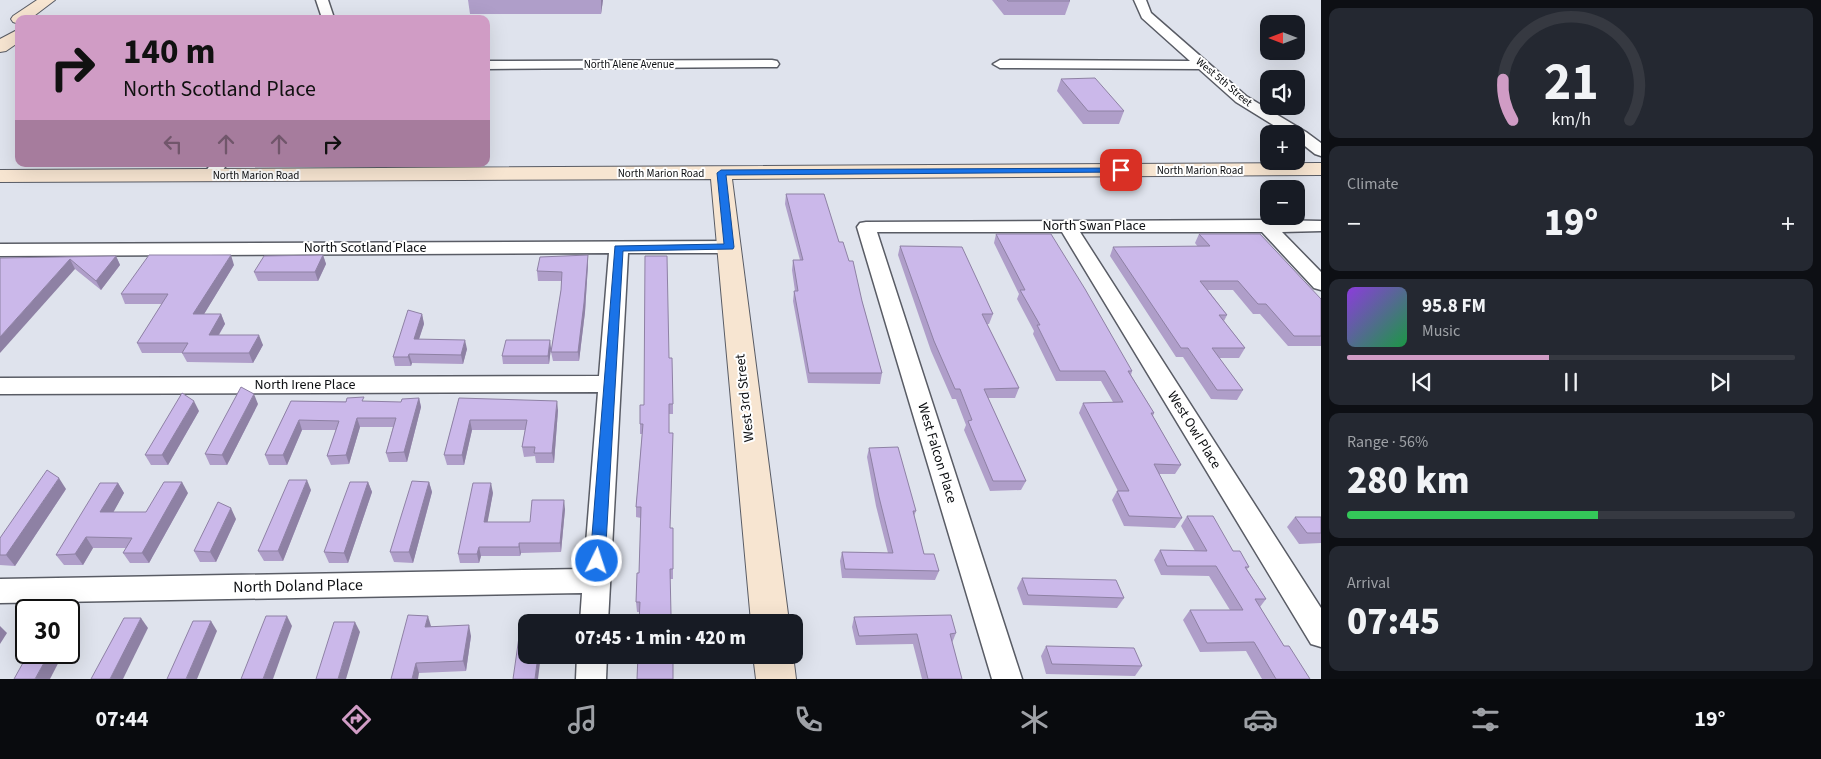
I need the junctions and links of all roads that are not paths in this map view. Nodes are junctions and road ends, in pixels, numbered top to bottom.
1 (322, 0) edge
2 (1140, 0) edge
3 (54, 2) edge
4 (27, 15) edge
5 (44, 15) edge
6 (327, 15) edge
7 (15, 22) edge
8 (0, 32) edge
9 (15, 37) edge
10 (0, 47) edge
11 (772, 64) dead end
12 (1000, 64) dead end
13 (490, 65) edge
14 (1202, 65) junction
15 (1321, 151) edge
16 (215, 169) edge
17 (1321, 169) edge
18 (721, 173) junction
19 (0, 176) edge
20 (1266, 225) junction
21 (1067, 226) junction
22 (1321, 226) edge
23 (866, 227) joint
24 (729, 247) junction
25 (619, 248) junction
26 (0, 250) edge
27 (1321, 284) edge
28 (610, 384) junction
29 (0, 386) edge
30 (596, 581) junction
31 (0, 591) edge
32 (594, 614) edge
33 (769, 614) edge
34 (1321, 634) edge
35 (592, 664) edge
36 (774, 664) edge
37 (591, 679) edge
38 (776, 679) edge
39 (1007, 679) edge

1 - 6 street
2 - 14 street, West 5th Street
3 - 4 main road
3 - 5 main road
7 - 8 main road
9 - 10 main road
11 - 13 street, North Alene Avenue
12 - 14 street
14 - 15 street, West 5th Street
16 - 18 main road, North Marion Road
16 - 19 main road, North Marion Road
17 - 18 main road, North Marion Road
18 - 24 main road, West 3rd Street
20 - 21 street, North Swan Place
20 - 22 street, North Swan Place
20 - 27 street
21 - 23 street, North Swan Place
21 - 34 street, West Owl Place
23 - 39 street, West Falcon Place
24 - 25 street, North Scotland Place
24 - 33 main road, West 3rd Street
25 - 26 street, North Scotland Place
25 - 28 street
28 - 29 street, North Irene Place
28 - 30 street
30 - 31 street, North Doland Place
30 - 32 street
35 - 37 street
36 - 38 main road

